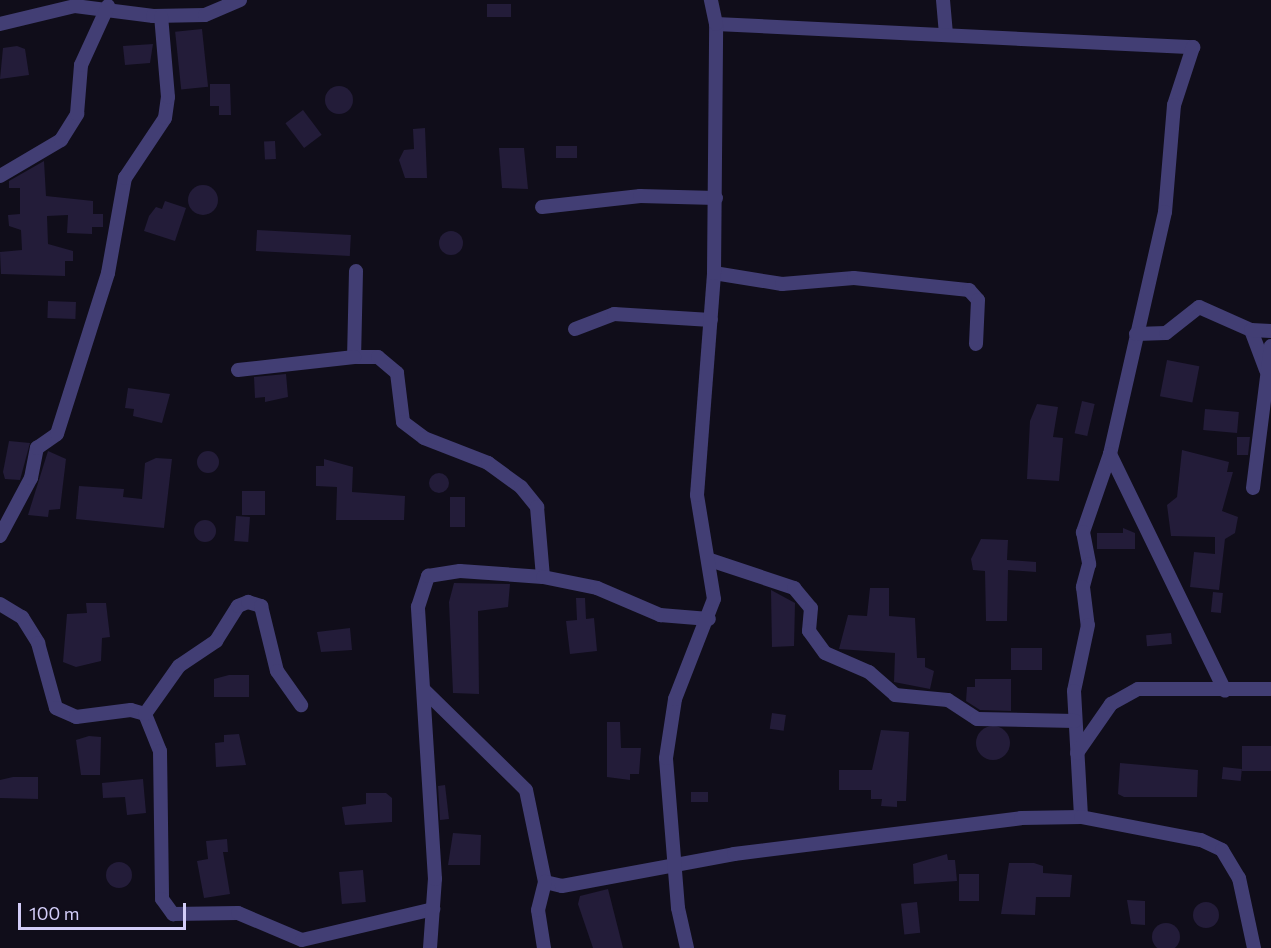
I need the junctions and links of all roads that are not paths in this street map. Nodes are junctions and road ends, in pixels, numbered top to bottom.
1 (240, 0) edge
2 (711, 0) edge
3 (943, 0) edge
4 (108, 6) junction
5 (161, 16) junction
6 (0, 24) edge
7 (716, 24) junction
8 (946, 35) junction
9 (0, 176) edge
10 (716, 198) junction
11 (542, 207) dead end
12 (356, 271) dead end
13 (714, 273) junction
14 (711, 320) junction
15 (575, 329) dead end
16 (1251, 330) junction
17 (1271, 331) edge
18 (1136, 334) junction
19 (976, 344) dead end
20 (1271, 346) edge
21 (354, 357) junction
22 (238, 370) dead end
23 (1268, 373) junction
24 (1110, 454) junction
25 (1253, 488) dead end
26 (0, 536) edge
27 (710, 560) junction
28 (543, 577) junction
29 (0, 604) edge
30 (709, 619) junction
31 (1271, 689) edge
32 (1225, 691) junction
33 (425, 692) junction
34 (301, 705) dead end
35 (145, 714) junction
36 (1075, 721) junction
37 (1077, 753) junction
38 (1081, 817) junction
39 (675, 868) junction
40 (545, 882) junction
41 (434, 909) junction
42 (297, 944) edge
43 (430, 948) edge
44 (544, 948) edge
45 (687, 948) edge
46 (1254, 948) edge

1 - 5 street
2 - 7 street
3 - 8 street
4 - 5 street
4 - 6 street
4 - 9 street
5 - 26 street
7 - 8 street
7 - 10 street
8 - 18 street
10 - 11 street
10 - 13 street
12 - 21 street
13 - 14 street
13 - 19 street
14 - 15 street
14 - 27 street
16 - 17 street
16 - 18 street
16 - 23 street
18 - 24 street
20 - 23 street
21 - 22 street
21 - 28 street
23 - 25 street
24 - 32 street
24 - 36 street
27 - 30 street
27 - 36 street
28 - 30 street
28 - 33 street
29 - 35 street
30 - 39 street
31 - 32 street
32 - 37 street
33 - 40 street
33 - 41 street
34 - 35 street
35 - 42 street
36 - 37 street
37 - 38 street
38 - 39 street
38 - 46 street
39 - 40 street
39 - 45 street
40 - 44 street
41 - 42 street
41 - 43 street

